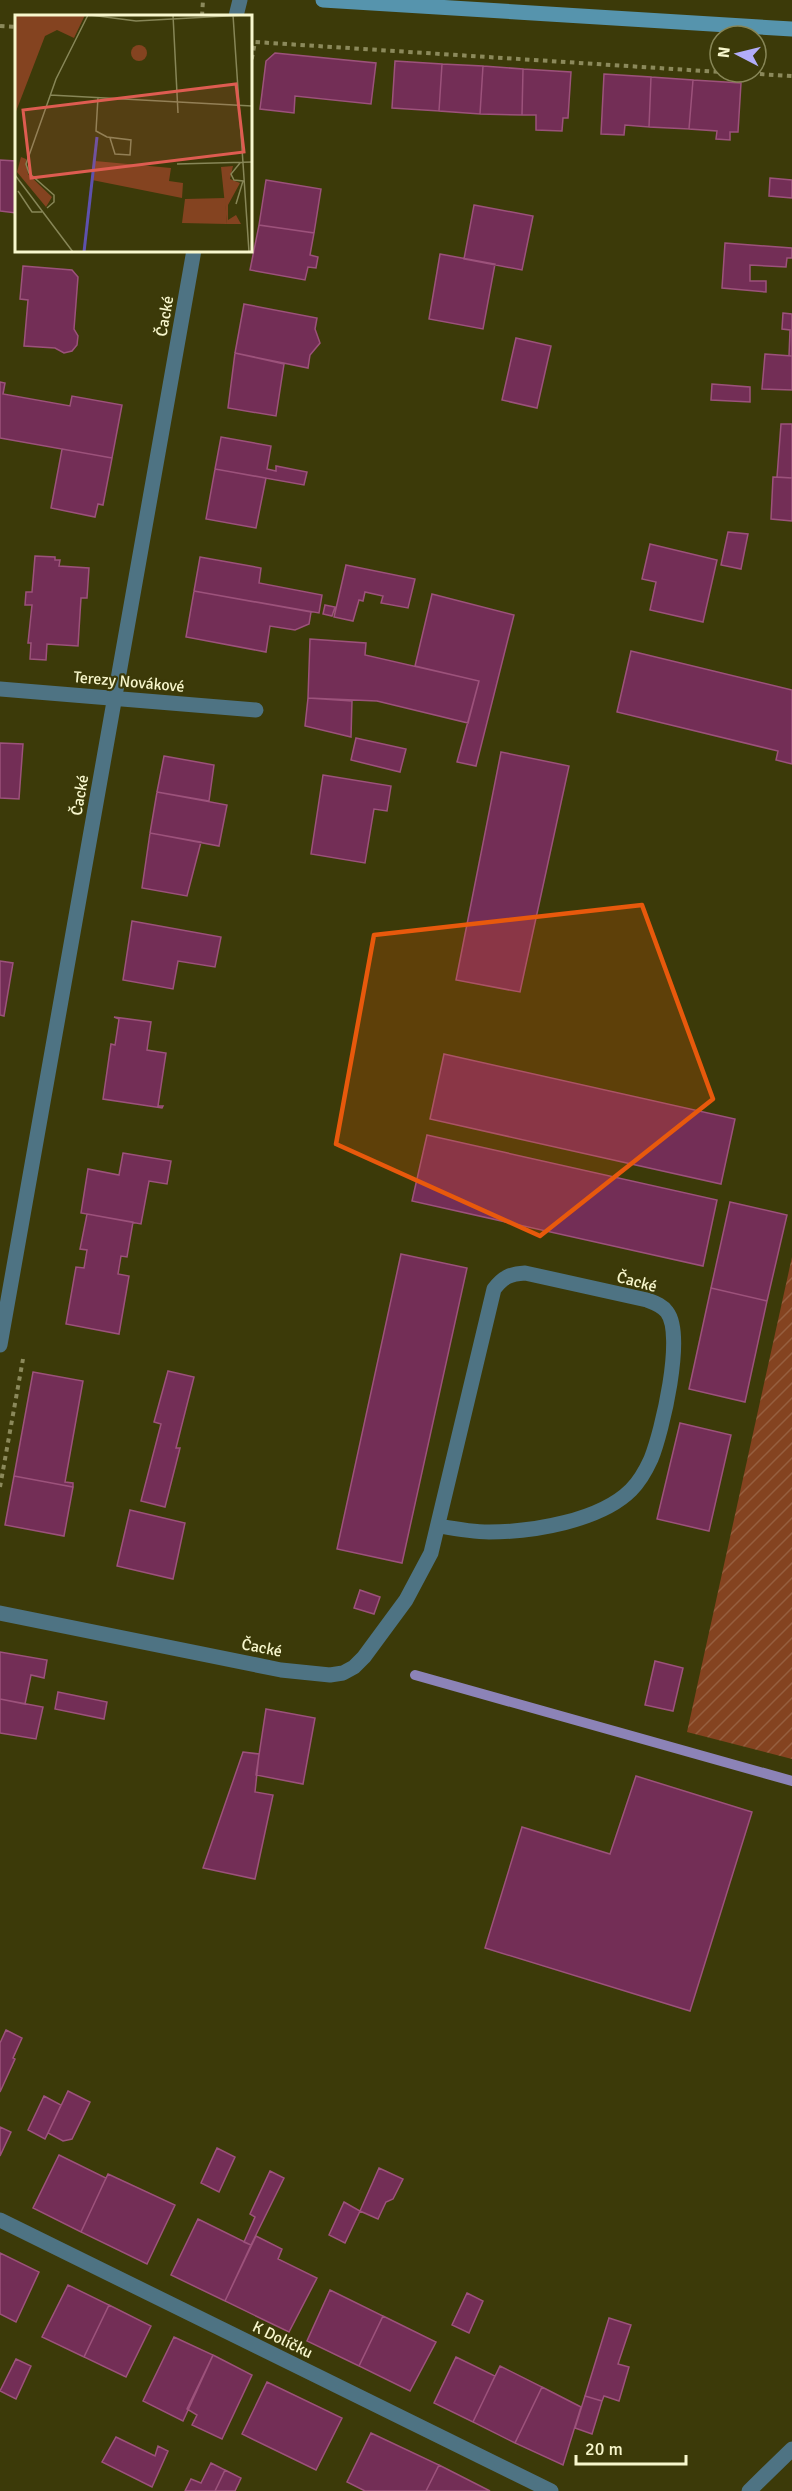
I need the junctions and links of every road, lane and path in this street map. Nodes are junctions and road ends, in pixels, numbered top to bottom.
1 (203, 0) edge
2 (240, 0) edge
3 (323, 0) edge
4 (202, 15) edge
5 (236, 15) edge
6 (0, 26) edge
7 (15, 27) edge
8 (792, 30) edge
9 (253, 41) edge
10 (708, 71) edge
11 (768, 75) edge
12 (792, 76) edge
13 (194, 252) edge
14 (0, 689) edge
15 (115, 697) junction
16 (256, 710) dead end
17 (0, 1345) edge
18 (440, 1526) junction
19 (0, 1613) edge
20 (0, 2220) edge
21 (792, 2450) edge
22 (551, 2491) edge
23 (749, 2491) edge

1 - 4 path
2 - 5 street
3 - 8 main road
6 - 7 path
9 - 10 path
11 - 12 path
13 - 15 street, Čacké
14 - 15 street, Terezy Novákové
15 - 16 street, Terezy Novákové
15 - 17 street, Čacké
18 - 18 street, Čacké
18 - 19 street, Čacké
20 - 22 street, K Dolíčku
21 - 23 street

